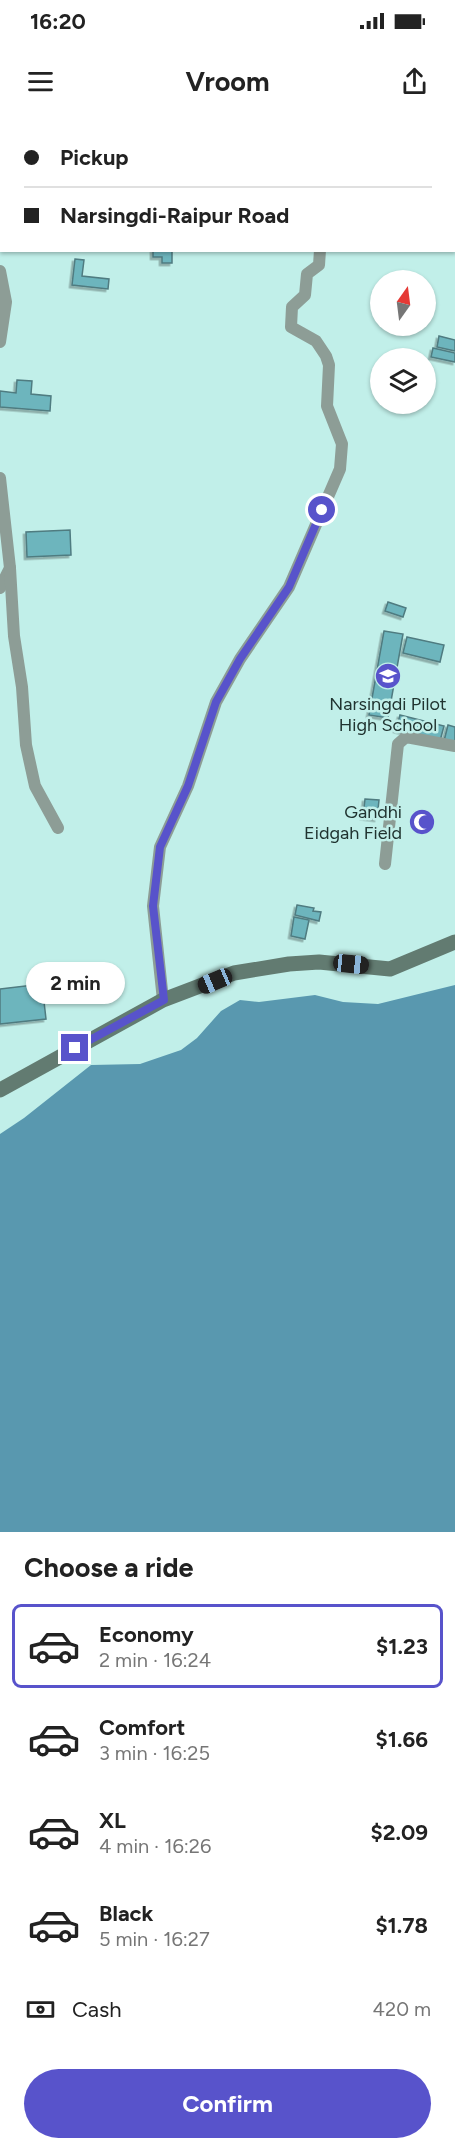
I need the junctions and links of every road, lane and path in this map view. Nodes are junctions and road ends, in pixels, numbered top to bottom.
1 (320, 252) edge
2 (0, 271) edge
3 (0, 342) edge
4 (0, 478) edge
5 (10, 568) junction
6 (0, 588) edge
7 (455, 746) edge
8 (58, 828) dead end
9 (385, 864) dead end
10 (455, 942) edge
11 (164, 1000) junction
12 (0, 1090) edge

1 - 11 street
2 - 3 street
4 - 5 street
5 - 6 street
5 - 8 street
7 - 9 street
10 - 11 street
11 - 12 street

